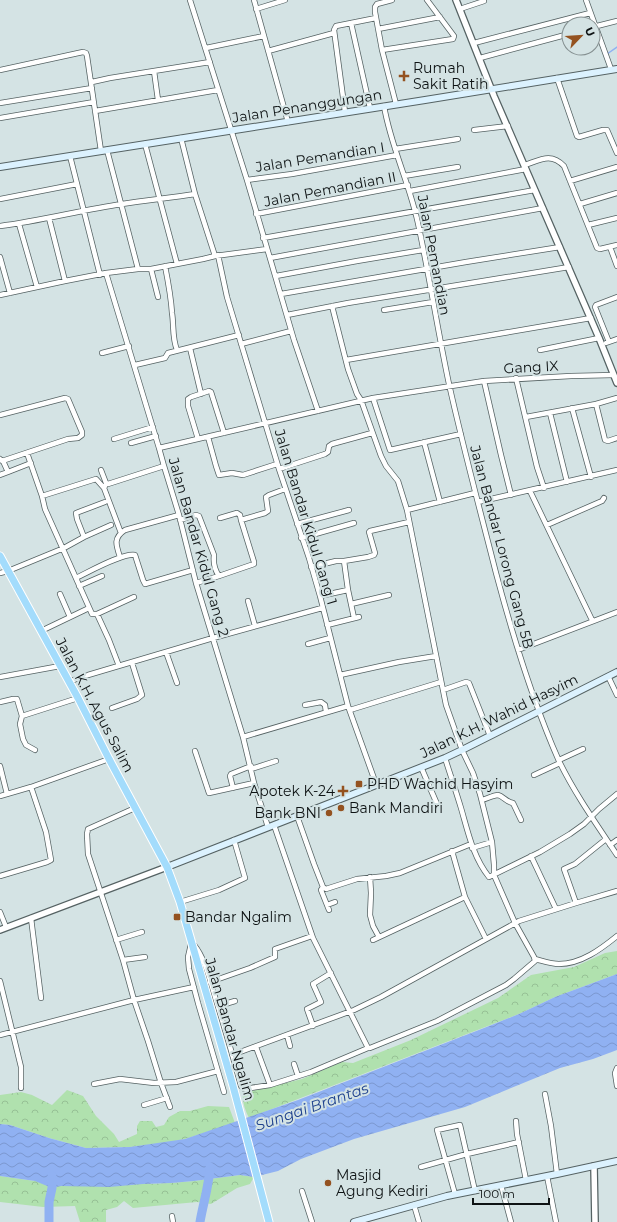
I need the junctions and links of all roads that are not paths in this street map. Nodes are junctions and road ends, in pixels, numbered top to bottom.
1 (190, 0) edge
2 (254, 0) edge
3 (285, 0) edge
4 (392, 0) edge
5 (427, 0) edge
6 (456, 0) edge
7 (586, 0) edge
8 (484, 1) dead end
9 (256, 9) junction
10 (460, 9) junction
11 (590, 13) junction
12 (591, 16) edge
13 (440, 17) junction
14 (376, 18) junction
15 (617, 21) edge
16 (351, 23) junction
17 (601, 25) edge
18 (378, 29) junction
19 (334, 33) junction
20 (264, 36) junction
21 (561, 36) edge
22 (601, 42) edge
23 (474, 43) junction
24 (206, 48) junction
25 (382, 50) junction
26 (268, 51) junction
27 (480, 58) junction
28 (210, 62) junction
29 (614, 69) edge
30 (0, 70) edge
31 (154, 71) junction
32 (557, 78) junction
33 (92, 82) junction
34 (92, 88) junction
35 (492, 89) junction
36 (218, 90) junction
37 (158, 100) junction
38 (94, 102) junction
39 (0, 103) edge
40 (396, 104) junction
41 (384, 106) junction
42 (370, 108) junction
43 (95, 111) junction
44 (345, 112) junction
45 (0, 118) edge
46 (288, 122) junction
47 (508, 126) junction
48 (474, 130) dead end
49 (230, 131) junction
50 (181, 138) junction
51 (458, 138) dead end
52 (145, 144) junction
53 (395, 149) junction
54 (104, 150) junction
55 (617, 153) edge
56 (397, 155) junction
57 (70, 156) junction
58 (0, 167) edge
59 (458, 167) dead end
60 (525, 167) junction
61 (617, 167) edge
62 (404, 176) junction
63 (247, 180) junction
64 (570, 181) junction
65 (77, 184) junction
66 (408, 185) junction
67 (536, 190) junction
68 (410, 191) junction
69 (617, 193) edge
70 (195, 194) junction
71 (0, 198) edge
72 (159, 200) junction
73 (122, 204) junction
74 (580, 204) junction
75 (543, 208) junction
76 (84, 211) junction
77 (416, 211) junction
78 (256, 214) junction
79 (48, 218) junction
80 (617, 218) edge
81 (19, 224) junction
82 (588, 225) junction
83 (0, 226) edge
84 (420, 230) junction
85 (264, 238) junction
86 (617, 245) edge
87 (560, 247) junction
88 (610, 247) junction
89 (267, 249) junction
90 (423, 250) junction
91 (216, 256) junction
92 (0, 257) edge
93 (270, 258) junction
94 (177, 264) junction
95 (165, 266) junction
96 (617, 266) edge
97 (568, 267) junction
98 (138, 269) junction
99 (151, 269) junction
100 (427, 269) junction
101 (106, 273) junction
102 (100, 275) junction
103 (276, 276) junction
104 (65, 281) junction
105 (37, 287) junction
106 (431, 289) junction
107 (10, 293) junction
108 (281, 294) junction
109 (0, 295) edge
110 (158, 297) dead end
111 (617, 297) edge
112 (433, 302) junction
113 (332, 306) junction
114 (384, 310) dead end
115 (287, 315) junction
116 (591, 318) junction
117 (291, 331) junction
118 (239, 336) junction
119 (600, 338) junction
120 (617, 339) edge
121 (608, 342) junction
122 (441, 343) junction
123 (241, 344) junction
124 (602, 345) junction
125 (129, 346) junction
126 (190, 348) junction
127 (177, 350) junction
128 (540, 350) dead end
129 (102, 353) dead end
130 (346, 360) junction
131 (135, 365) junction
132 (614, 375) junction
133 (516, 378) junction
134 (484, 381) junction
135 (617, 383) edge
136 (450, 386) junction
137 (201, 394) junction
138 (372, 398) junction
139 (617, 398) edge
140 (361, 400) junction
141 (596, 404) junction
142 (572, 408) junction
143 (318, 411) junction
144 (550, 413) junction
145 (0, 415) edge
146 (526, 417) junction
147 (266, 423) junction
148 (153, 428) junction
149 (224, 433) junction
150 (372, 433) junction
151 (461, 434) junction
152 (156, 436) junction
153 (208, 436) junction
154 (617, 438) edge
155 (114, 439) dead end
156 (198, 439) junction
157 (424, 442) junction
158 (131, 443) dead end
159 (159, 448) junction
160 (27, 453) junction
161 (1, 460) edge
162 (30, 463) junction
163 (164, 466) junction
164 (278, 466) junction
165 (101, 470) dead end
166 (617, 470) edge
167 (8, 472) junction
168 (0, 475) edge
169 (591, 477) junction
170 (566, 482) junction
171 (108, 484) junction
172 (104, 488) junction
173 (544, 488) junction
174 (285, 489) junction
175 (530, 491) junction
176 (475, 493) junction
177 (511, 495) junction
178 (42, 496) junction
179 (604, 498) dead end
180 (105, 502) dead end
181 (440, 502) junction
182 (478, 502) junction
183 (349, 510) dead end
184 (407, 510) junction
185 (179, 517) junction
186 (220, 518) dead end
187 (241, 520) junction
188 (409, 522) junction
189 (354, 523) dead end
190 (296, 524) junction
191 (110, 525) dead end
192 (547, 525) junction
193 (121, 533) junction
194 (84, 537) junction
195 (301, 538) junction
196 (64, 548) junction
197 (0, 556) edge
198 (120, 557) junction
199 (344, 561) junction
200 (311, 567) junction
201 (193, 570) junction
202 (8, 571) junction
203 (0, 573) edge
204 (102, 576) dead end
205 (219, 576) junction
206 (76, 578) junction
207 (196, 583) junction
208 (79, 586) junction
209 (348, 590) junction
210 (60, 594) dead end
211 (389, 595) dead end
212 (320, 596) junction
213 (134, 597) dead end
214 (248, 601) dead end
215 (351, 604) junction
216 (89, 608) junction
217 (322, 608) junction
218 (617, 612) edge
219 (97, 614) junction
220 (70, 617) junction
221 (592, 620) junction
222 (327, 625) junction
223 (255, 626) junction
224 (41, 631) junction
225 (213, 638) junction
226 (330, 638) junction
227 (308, 644) dead end
228 (518, 650) junction
229 (166, 652) junction
230 (436, 656) junction
231 (132, 663) junction
232 (60, 666) junction
233 (119, 666) junction
234 (617, 672) edge
235 (340, 675) junction
236 (608, 676) junction
237 (0, 677) edge
238 (68, 682) junction
239 (441, 682) junction
240 (177, 683) dead end
241 (443, 690) junction
242 (617, 695) edge
243 (78, 698) junction
244 (0, 702) edge
245 (306, 705) dead end
246 (112, 708) dead end
247 (349, 708) junction
248 (326, 712) junction
249 (538, 712) junction
250 (22, 716) junction
251 (490, 736) junction
252 (243, 738) junction
253 (583, 749) dead end
254 (35, 750) dead end
255 (462, 750) junction
256 (195, 751) dead end
257 (445, 758) junction
258 (108, 759) junction
259 (276, 761) dead end
260 (560, 761) junction
261 (0, 766) edge
262 (251, 767) junction
263 (421, 767) junction
264 (534, 775) dead end
265 (254, 783) junction
266 (376, 784) junction
267 (31, 787) junction
268 (233, 788) junction
269 (7, 794) junction
270 (617, 794) edge
271 (0, 796) edge
272 (482, 800) junction
273 (437, 804) dead end
274 (135, 808) junction
275 (297, 816) junction
276 (591, 818) junction
277 (521, 820) dead end
278 (271, 826) junction
279 (606, 839) junction
280 (234, 840) junction
281 (617, 840) edge
282 (492, 842) junction
283 (610, 845) junction
284 (472, 846) junction
285 (452, 851) junction
286 (532, 856) junction
287 (617, 856) edge
288 (167, 867) junction
289 (494, 875) junction
290 (0, 876) edge
291 (370, 877) junction
292 (323, 887) junction
293 (617, 891) edge
294 (99, 892) junction
295 (465, 897) junction
296 (180, 902) junction
297 (335, 902) dead end
298 (576, 903) junction
299 (556, 909) junction
300 (0, 912) edge
301 (31, 918) junction
302 (515, 923) junction
303 (3, 929) edge
304 (142, 932) dead end
305 (312, 936) junction
306 (617, 936) edge
307 (379, 937) junction
308 (116, 940) junction
309 (373, 940) dead end
310 (486, 940) junction
311 (192, 942) junction
312 (145, 957) dead end
313 (535, 959) junction
314 (123, 960) junction
315 (331, 973) junction
316 (0, 981) edge
317 (210, 982) junction
318 (194, 987) junction
319 (41, 998) dead end
320 (134, 1000) junction
321 (236, 1001) dead end
322 (218, 1006) junction
323 (350, 1012) junction
324 (314, 1026) junction
325 (12, 1031) junction
326 (0, 1035) edge
327 (287, 1035) junction
328 (256, 1046) junction
329 (290, 1046) dead end
330 (368, 1048) junction
331 (232, 1055) junction
332 (294, 1064) dead end
333 (617, 1068) edge
334 (218, 1071) junction
335 (298, 1076) junction
336 (161, 1083) junction
337 (94, 1084) dead end
338 (270, 1085) junction
339 (617, 1086) edge
340 (22, 1088) dead end
341 (224, 1092) dead end
342 (545, 1094) dead end
343 (167, 1098) junction
344 (144, 1104) dead end
345 (170, 1107) dead end
346 (516, 1121) dead end
347 (519, 1142) junction
348 (467, 1154) junction
349 (445, 1160) junction
350 (617, 1161) edge
351 (594, 1166) junction
352 (421, 1167) dead end
353 (557, 1174) junction
354 (548, 1176) junction
355 (526, 1180) junction
356 (501, 1184) junction
357 (302, 1191) dead end
358 (475, 1191) junction
359 (455, 1194) junction
360 (414, 1205) junction
361 (172, 1216) dead end
362 (173, 1222) edge
363 (269, 1222) edge
364 (312, 1222) edge
365 (354, 1222) edge
366 (419, 1222) edge
367 (511, 1222) edge
368 (556, 1222) edge
369 (595, 1222) edge

1 - 24 street
2 - 9 street
3 - 9 street
4 - 14 street
5 - 13 street
6 - 10 street
7 - 11 street
8 - 10 street
9 - 20 street
10 - 23 street
11 - 12 street
11 - 23 street
13 - 18 street
13 - 25 street
14 - 16 street
14 - 18 street
15 - 17 street
16 - 19 street
16 - 42 street
18 - 25 street
19 - 26 street
19 - 44 street
20 - 24 street
20 - 26 street
21 - 27 street
22 - 29 street
23 - 27 street
24 - 28 street
25 - 40 street
26 - 46 street
27 - 35 street
28 - 31 street
28 - 36 street
29 - 32 main road, Jalan Penanggungan
30 - 33 street
31 - 33 street
31 - 37 street
32 - 35 main road, Jalan Penanggungan
32 - 55 street
33 - 34 street
34 - 38 street
34 - 39 street
35 - 40 main road, Jalan Penanggungan
35 - 47 street
36 - 37 street
36 - 49 street
37 - 43 street
38 - 43 street
38 - 45 street
40 - 41 main road, Jalan Penanggungan
41 - 42 main road, Jalan Penanggungan
41 - 53 street, Jalan Pemandian
42 - 44 main road, Jalan Penanggungan
43 - 54 street
44 - 46 main road, Jalan Penanggungan
46 - 49 main road, Jalan Penanggungan
47 - 48 street
47 - 60 street
49 - 50 main road, Jalan Penanggungan
49 - 63 street
50 - 52 main road, Jalan Penanggungan
50 - 70 street, Jalan Bandar Kidul Gang 1
51 - 53 street
52 - 54 main road, Jalan Penanggungan
52 - 72 street
53 - 56 street, Jalan Pemandian
54 - 57 main road, Jalan Penanggungan
54 - 73 street
56 - 62 street, Jalan Pemandian
56 - 63 street, Jalan Pemandian I
57 - 58 main road, Jalan Penanggungan
57 - 65 street
59 - 62 street
60 - 64 street
60 - 67 street
60 - 68 street
61 - 64 street
62 - 66 street, Jalan Pemandian
63 - 78 street
64 - 74 street
65 - 71 street
65 - 76 street
66 - 68 street, Jalan Pemandian
66 - 78 street, Jalan Pemandian II
67 - 75 street
67 - 77 street
68 - 77 street, Jalan Pemandian
69 - 74 street
70 - 72 street
70 - 91 street, Jalan Bandar Kidul Gang 1
72 - 73 street
72 - 94 street
73 - 76 street
73 - 98 street
74 - 82 street
75 - 84 street
75 - 87 street
76 - 79 street
76 - 102 street
77 - 84 street, Jalan Pemandian
77 - 85 street
78 - 85 street
79 - 81 street
79 - 104 street
80 - 82 street
81 - 83 street
81 - 105 street
82 - 88 street
84 - 90 street, Jalan Pemandian
84 - 93 street
85 - 89 street
86 - 88 street
87 - 97 street
87 - 100 street
88 - 96 street
89 - 91 street
89 - 93 street
90 - 100 street, Jalan Pemandian
90 - 103 street
91 - 94 street
91 - 118 street, Jalan Bandar Kidul Gang 1
92 - 107 street
93 - 103 street
94 - 95 street
95 - 99 street
95 - 127 street
97 - 106 street
97 - 116 street
98 - 99 street
98 - 101 street
99 - 110 street
100 - 106 street, Jalan Pemandian
100 - 108 street
101 - 102 street
101 - 125 street, Jalan Bandar Kidul Gang 2
102 - 104 street
103 - 108 street
104 - 105 street
105 - 107 street
106 - 112 street, Jalan Pemandian
106 - 113 street
107 - 109 street
108 - 115 street
111 - 121 street
112 - 114 street
112 - 122 street, Jalan Pemandian
113 - 115 street
113 - 130 street
115 - 117 street
116 - 119 street
116 - 122 street
117 - 123 street
117 - 143 street
118 - 123 street, Jalan Bandar Kidul Gang 1
118 - 126 street
119 - 124 street
119 - 128 street
120 - 121 street
121 - 124 street
122 - 130 street
122 - 136 street, Jalan Pemandian
123 - 147 street, Jalan Bandar Kidul Gang 1
124 - 132 street
125 - 129 street
125 - 131 street, Jalan Bandar Kidul Gang 2
126 - 127 street
126 - 137 street
127 - 131 street
130 - 140 street
131 - 148 street, Jalan Bandar Kidul Gang 2
132 - 133 street, Gang IX
132 - 135 street
133 - 134 street, Gang IX
133 - 146 street
134 - 136 street, Gang IX
134 - 177 street
136 - 138 street, Gang IX
136 - 151 street, Jalan Bandar Lorong Gang 5B
137 - 149 street
137 - 156 street
138 - 140 street, Gang IX
138 - 157 street
139 - 141 street
140 - 143 street, Gang IX
140 - 150 street
141 - 142 street
141 - 154 street
142 - 144 street
142 - 169 street
143 - 147 street, Gang IX
144 - 146 street
144 - 170 street
145 - 160 street
146 - 173 street
147 - 149 street, Gang IX
147 - 164 street, Jalan Bandar Kidul Gang 1
148 - 152 street, Jalan Bandar Kidul Gang 2
148 - 155 street
149 - 153 street, Gang IX
150 - 164 street
150 - 184 street
151 - 157 street
151 - 176 street, Jalan Bandar Lorong Gang 5B
152 - 158 street
152 - 159 street, Jalan Bandar Kidul Gang 2
153 - 156 street, Gang IX
153 - 164 street
156 - 159 street, Gang IX
157 - 181 street
159 - 163 street, Jalan Bandar Kidul Gang 2
160 - 161 street
160 - 162 street
161 - 167 street
162 - 167 street
162 - 178 street
163 - 171 street
163 - 185 street, Jalan Bandar Kidul Gang 2
164 - 174 street, Jalan Bandar Kidul Gang 1
165 - 171 street
166 - 169 street
167 - 168 street
169 - 170 street
170 - 173 street
171 - 172 street
172 - 178 street
172 - 193 street
173 - 175 street
174 - 187 street
174 - 190 street, Jalan Bandar Kidul Gang 1
175 - 177 street
175 - 192 street
176 - 181 street
176 - 182 street, Jalan Bandar Lorong Gang 5B
177 - 182 street
178 - 196 street
179 - 192 street
180 - 194 street
181 - 184 street
182 - 228 street, Jalan Bandar Lorong Gang 5B
183 - 190 street
184 - 188 street
185 - 193 street
185 - 201 street, Jalan Bandar Kidul Gang 2
185 - 205 street
186 - 187 street
187 - 205 street
188 - 199 street
188 - 230 street
189 - 195 street
190 - 195 street, Jalan Bandar Kidul Gang 1
191 - 194 street
192 - 221 street
193 - 198 street
194 - 196 street
195 - 200 street, Jalan Bandar Kidul Gang 1
196 - 202 street
196 - 206 street
197 - 202 highway, Jalan K.H. Agus Salim
198 - 201 street
198 - 206 street
199 - 200 street
199 - 209 street
200 - 212 street, Jalan Bandar Kidul Gang 1
201 - 207 street, Jalan Bandar Kidul Gang 2
202 - 203 street
202 - 224 highway, Jalan K.H. Agus Salim
204 - 208 street
205 - 207 street
206 - 208 street
207 - 225 street, Jalan Bandar Kidul Gang 2
208 - 216 street
209 - 212 street
209 - 215 street
210 - 220 street
211 - 215 street
212 - 217 street, Jalan Bandar Kidul Gang 1
213 - 219 street
214 - 223 street
215 - 222 street
216 - 219 street
216 - 220 street
217 - 222 street, Jalan Bandar Kidul Gang 1
217 - 223 street
218 - 221 street
219 - 233 street
220 - 224 street
221 - 228 street
222 - 226 street, Jalan Bandar Kidul Gang 1
223 - 225 street
224 - 232 highway, Jalan K.H. Agus Salim
225 - 229 street
225 - 252 street, Jalan Bandar Kidul Gang 2
226 - 227 street
226 - 235 street, Jalan Bandar Kidul Gang 1
228 - 249 street, Jalan Bandar Lorong Gang 5B
229 - 231 street
229 - 240 street
230 - 235 street
230 - 239 street
231 - 233 street
231 - 246 street
232 - 237 street
232 - 238 highway, Jalan K.H. Agus Salim
233 - 238 street
234 - 236 main road, Jalan K.H. Wahid Hasyim
235 - 247 street, Jalan Bandar Kidul Gang 1
236 - 242 street
236 - 249 main road, Jalan K.H. Wahid Hasyim
238 - 243 highway, Jalan K.H. Agus Salim
239 - 241 street
239 - 247 street
241 - 251 street
241 - 255 street
243 - 250 street
243 - 258 highway, Jalan K.H. Agus Salim
244 - 250 street
245 - 248 street
247 - 248 street
247 - 266 street, Jalan Bandar Kidul Gang 1
248 - 252 street
249 - 251 main road, Jalan K.H. Wahid Hasyim
249 - 260 street, Jalan Bandar Lorong Gang 5B
250 - 254 street
251 - 255 main road, Jalan K.H. Wahid Hasyim
252 - 262 street, Jalan Bandar Kidul Gang 2
253 - 260 street
255 - 257 main road, Jalan K.H. Wahid Hasyim
255 - 272 street
256 - 268 street
257 - 263 main road, Jalan K.H. Wahid Hasyim
257 - 284 street
258 - 267 street
258 - 274 highway, Jalan K.H. Agus Salim
259 - 262 street
260 - 264 street
260 - 276 street, Jalan Bandar Lorong Gang 5B
261 - 269 street
262 - 265 street, Jalan Bandar Kidul Gang 2
262 - 268 street
263 - 266 main road, Jalan K.H. Wahid Hasyim
263 - 273 street
265 - 268 street
265 - 278 street, Jalan Bandar Kidul Gang 2
266 - 275 main road, Jalan K.H. Wahid Hasyim
267 - 269 street
267 - 290 street
269 - 271 street
270 - 276 street
272 - 277 street
272 - 282 street
274 - 288 highway, Jalan K.H. Agus Salim
274 - 294 street
275 - 278 main road, Jalan K.H. Wahid Hasyim
275 - 292 street
276 - 279 street, Jalan Bandar Lorong Gang 5B
276 - 286 street
278 - 280 main road, Jalan K.H. Wahid Hasyim
278 - 305 street, Jalan Bandar Kidul Gang 2
279 - 283 street, Jalan Bandar Lorong Gang 5B
279 - 298 street
280 - 288 main road, Jalan K.H. Wahid Hasyim
280 - 296 street
281 - 283 street
282 - 284 street
282 - 289 street
283 - 287 street, Jalan Bandar Lorong Gang 5B
284 - 285 street
284 - 289 street
285 - 291 street
285 - 295 street
286 - 289 street
286 - 299 street
288 - 294 street
288 - 296 highway, Jalan Bandar Ngalim
289 - 302 street
291 - 292 street
291 - 307 street
292 - 297 street
293 - 298 street
294 - 301 street
294 - 308 street
295 - 307 street
295 - 310 street
296 - 311 highway, Jalan Bandar Ngalim
298 - 299 street
299 - 302 street
300 - 303 street
301 - 303 street
301 - 319 street
302 - 310 street
302 - 313 street
304 - 308 street
305 - 315 street, Jalan Bandar Kidul Gang 2
305 - 317 street
306 - 313 street
307 - 309 street
308 - 314 street
310 - 323 street
311 - 317 street
311 - 318 street
311 - 363 highway, Jalan Bandar Ngalim
312 - 314 street
313 - 330 street
314 - 320 street
315 - 323 street, Jalan Bandar Kidul Gang 2
315 - 324 street
316 - 325 street
317 - 322 street
318 - 320 street
318 - 334 street
320 - 325 street
320 - 336 street
321 - 322 street
322 - 331 street
323 - 324 street
323 - 330 street, Jalan Bandar Kidul Gang 2
324 - 327 street
325 - 326 street
325 - 340 street
327 - 328 street
327 - 329 street
328 - 331 street
328 - 338 street
330 - 335 street
331 - 338 street
332 - 335 street
333 - 339 street
334 - 336 street
334 - 341 street
335 - 338 street
336 - 337 street
336 - 343 street
342 - 353 street
343 - 344 street
343 - 345 street
346 - 347 street
347 - 348 street
347 - 355 street
348 - 349 street
348 - 349 street
348 - 358 street
349 - 352 street
349 - 359 street
350 - 351 main road
351 - 353 main road
351 - 369 street
353 - 354 main road
354 - 355 main road
354 - 368 street
355 - 356 main road
356 - 358 main road
356 - 367 street
357 - 364 street
358 - 359 main road
359 - 360 main road
360 - 365 main road
360 - 366 street
361 - 362 street

